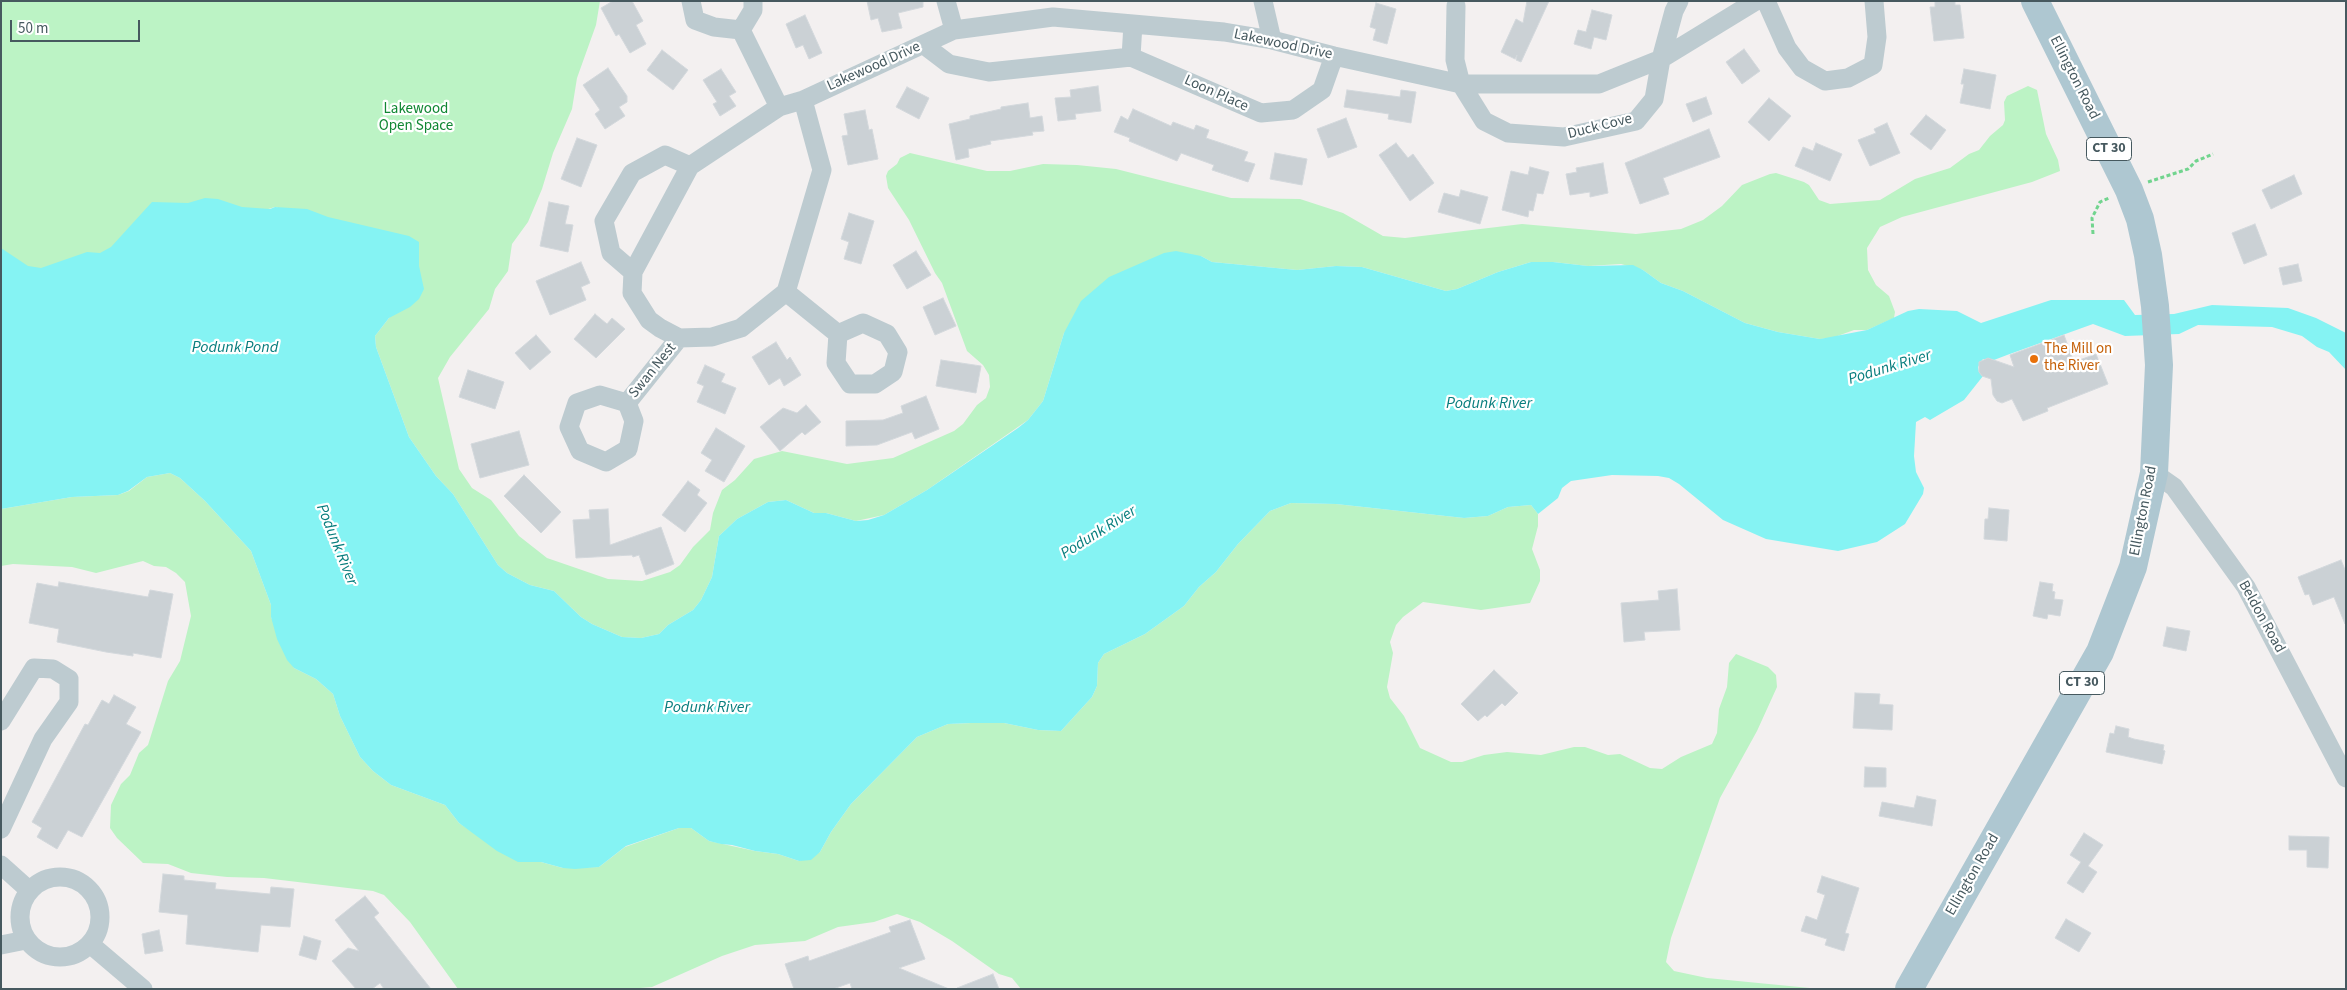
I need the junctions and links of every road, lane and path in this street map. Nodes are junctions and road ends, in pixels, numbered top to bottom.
1 (690, 1) edge
2 (753, 1) edge
3 (946, 1) edge
4 (1263, 1) edge
5 (1679, 1) edge
6 (1756, 1) edge
7 (1766, 1) edge
8 (1874, 1) edge
9 (2035, 1) edge
10 (1457, 3) edge
11 (1133, 24) junction
12 (741, 30) junction
13 (954, 30) junction
14 (1272, 40) junction
15 (924, 45) junction
16 (1334, 56) junction
17 (1131, 57) junction
18 (1661, 59) junction
19 (1461, 84) junction
20 (802, 100) junction
21 (779, 107) junction
22 (2213, 154) dead end
23 (690, 166) junction
24 (2146, 183) dead end
25 (2114, 196) dead end
26 (2093, 234) dead end
27 (633, 272) junction
28 (786, 292) junction
29 (838, 334) dead end
30 (679, 338) junction
31 (627, 403) dead end
32 (2154, 473) junction
33 (1, 721) edge
34 (2346, 778) edge
35 (1, 829) edge
36 (1, 865) edge
37 (30, 890) junction
38 (26, 940) junction
39 (90, 944) junction
40 (1, 945) edge
41 (143, 989) edge
42 (1909, 989) edge

1 - 12 street
2 - 12 street
3 - 13 street
4 - 14 street
5 - 18 street, Duck Cove
6 - 18 street, Lakewood Drive
7 - 8 street
9 - 32 main road, Ellington Road / CT 30
10 - 19 street, Duck Cove
11 - 13 street, Lakewood Drive
11 - 14 street, Lakewood Drive
11 - 17 street
12 - 21 street
13 - 15 street, Lakewood Drive
14 - 16 street, Lakewood Drive
15 - 17 street, Loon Place
15 - 20 street, Lakewood Drive
16 - 17 street, Loon Place
16 - 19 street, Lakewood Drive
18 - 19 street, Lakewood Drive
18 - 19 street, Duck Cove
20 - 21 street, Lakewood Drive
20 - 28 street
21 - 23 street, Lakewood Drive
22 - 24 path
23 - 27 street, Lakewood Drive
23 - 27 street
25 - 26 path
27 - 30 street
28 - 29 street
28 - 30 street
30 - 31 street, Swan Nest
32 - 34 street, Beldon Road
32 - 42 main road, Ellington Road / CT 30
33 - 35 street
36 - 37 street
37 - 38 street
37 - 39 street
38 - 39 street
38 - 40 street
39 - 41 street

